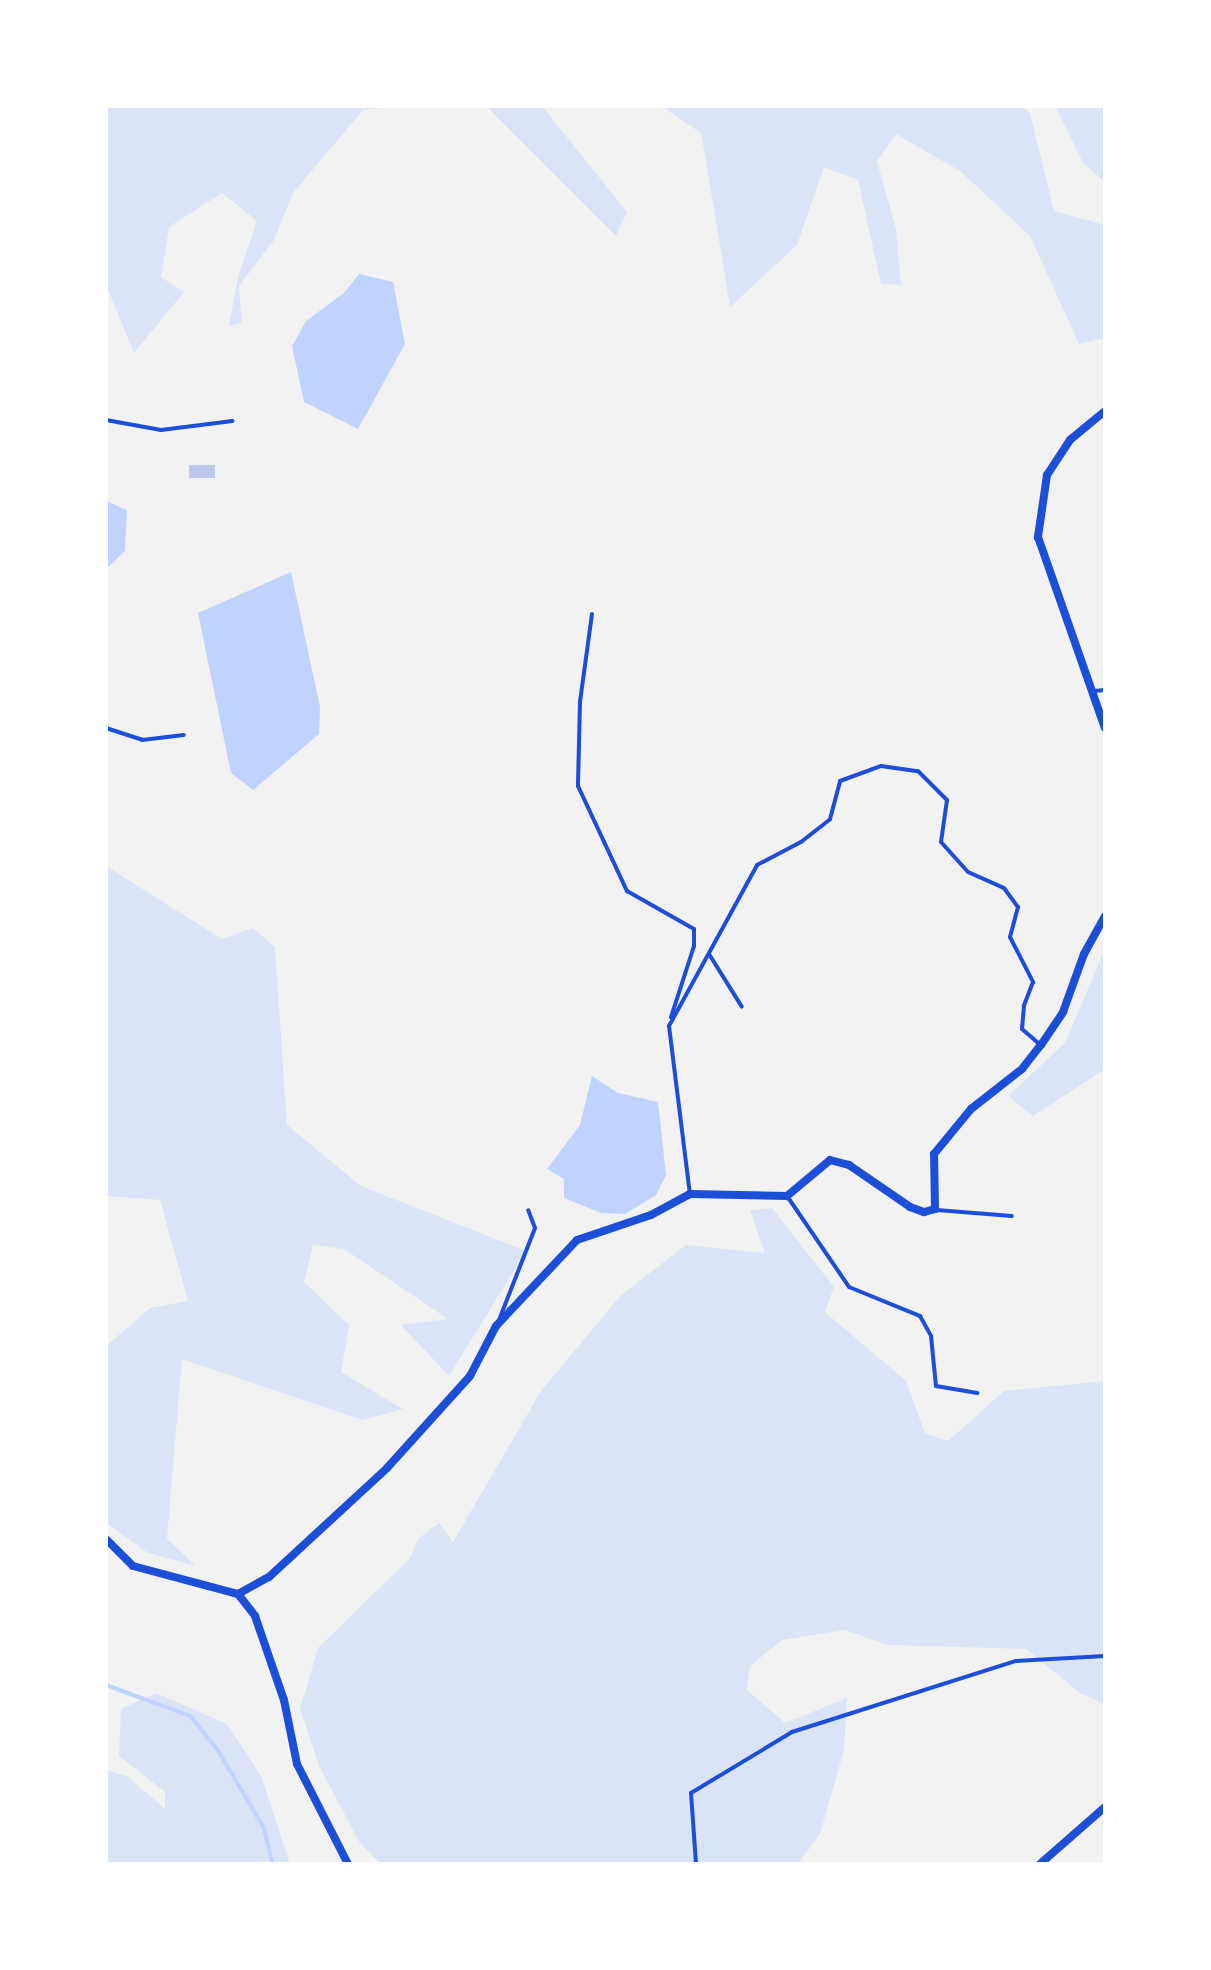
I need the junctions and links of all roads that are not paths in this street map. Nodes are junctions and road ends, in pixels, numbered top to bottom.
1 (1105, 411) edge
2 (106, 420) edge
3 (232, 421) dead end
4 (592, 614) dead end
5 (1105, 690) edge
6 (1092, 691) junction
7 (106, 728) edge
8 (1105, 728) edge
9 (184, 735) dead end
10 (1105, 916) edge
11 (709, 954) junction
12 (742, 1007) dead end
13 (669, 1026) junction
14 (1041, 1045) junction
15 (690, 1194) junction
16 (787, 1196) junction
17 (935, 1209) junction
18 (528, 1210) dead end
19 (1012, 1216) dead end
20 (496, 1326) junction
21 (977, 1393) dead end
22 (106, 1539) edge
23 (238, 1594) junction
24 (1105, 1656) edge
25 (1105, 1807) edge
26 (349, 1862) edge
27 (696, 1864) edge
28 (1040, 1864) edge

1 - 6 street
2 - 3 lane
4 - 13 lane
5 - 6 lane
6 - 8 street
7 - 9 lane
10 - 14 street
11 - 12 lane
11 - 13 lane
11 - 14 lane
13 - 15 lane
14 - 17 street
15 - 16 street
15 - 20 street
16 - 17 street
16 - 21 lane
17 - 19 lane
18 - 20 lane
20 - 23 street
22 - 23 street
23 - 26 street
24 - 27 lane
25 - 28 street

